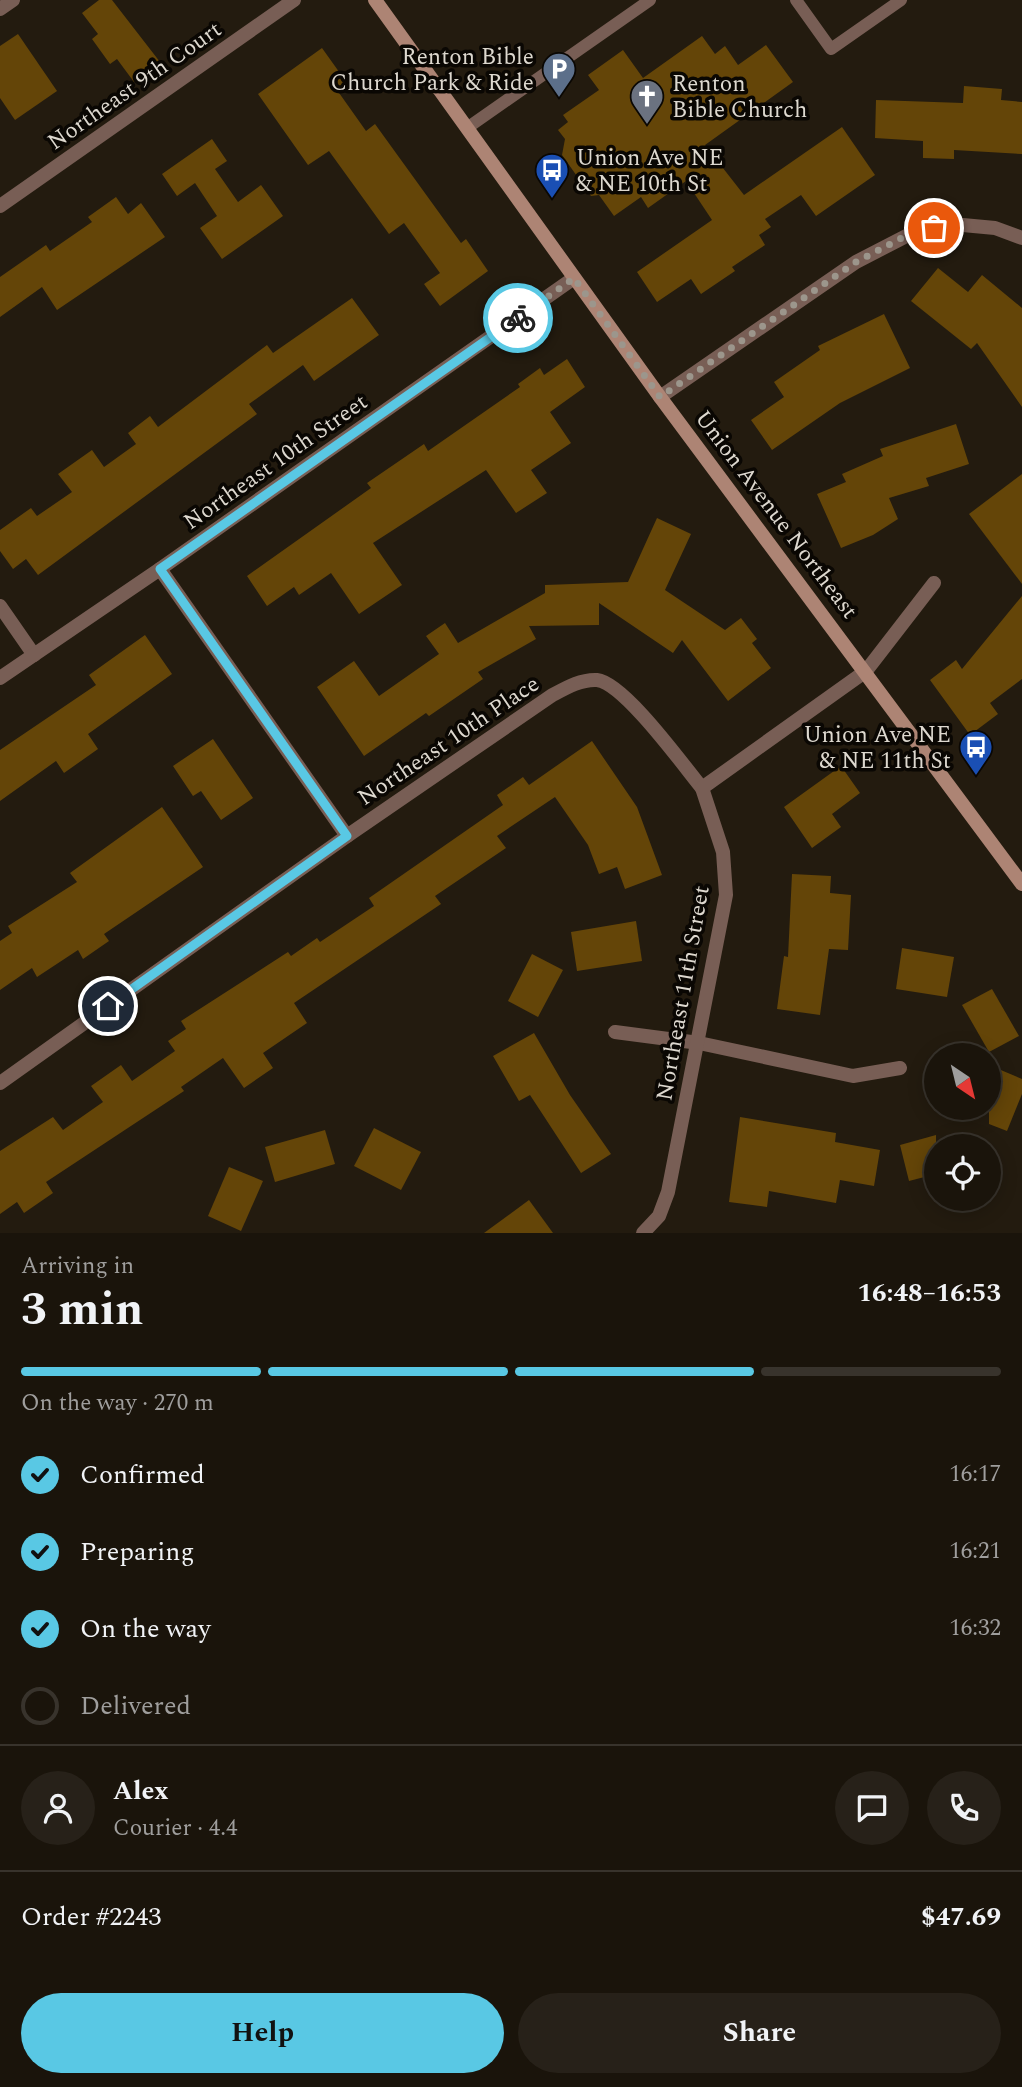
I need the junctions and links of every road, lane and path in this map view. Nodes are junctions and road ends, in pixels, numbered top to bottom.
1 (13, 0) edge
2 (294, 0) edge
3 (375, 0) edge
4 (650, 0) edge
5 (796, 0) edge
6 (901, 0) edge
7 (0, 9) edge
8 (467, 128) junction
9 (0, 206) edge
10 (1022, 238) edge
11 (574, 278) junction
12 (660, 397) junction
13 (160, 569) junction
14 (934, 583) dead end
15 (0, 606) edge
16 (34, 655) junction
17 (866, 671) junction
18 (0, 678) edge
19 (702, 788) junction
20 (347, 836) junction
21 (1022, 884) edge
22 (615, 1032) dead end
23 (699, 1043) junction
24 (900, 1068) dead end
25 (0, 1083) edge
26 (643, 1233) edge

1 - 7 street
2 - 9 street, Northeast 9th Court
3 - 8 street, Union Avenue Northeast
4 - 8 lane
5 - 6 lane
8 - 11 street, Union Avenue Northeast
10 - 12 street
11 - 12 street, Union Avenue Northeast
11 - 13 street, Northeast 10th Street
12 - 17 street, Union Avenue Northeast
13 - 16 street, Northeast 10th Street
13 - 20 street
14 - 17 street
15 - 16 street
16 - 18 street, Northeast 10th Street
17 - 19 street
17 - 21 street, Union Avenue Northeast
19 - 20 street, Northeast 10th Place
19 - 23 street, Northeast 11th Street
20 - 25 street, Northeast 10th Place
22 - 23 street
23 - 24 street
23 - 26 street, Northeast 11th Street

